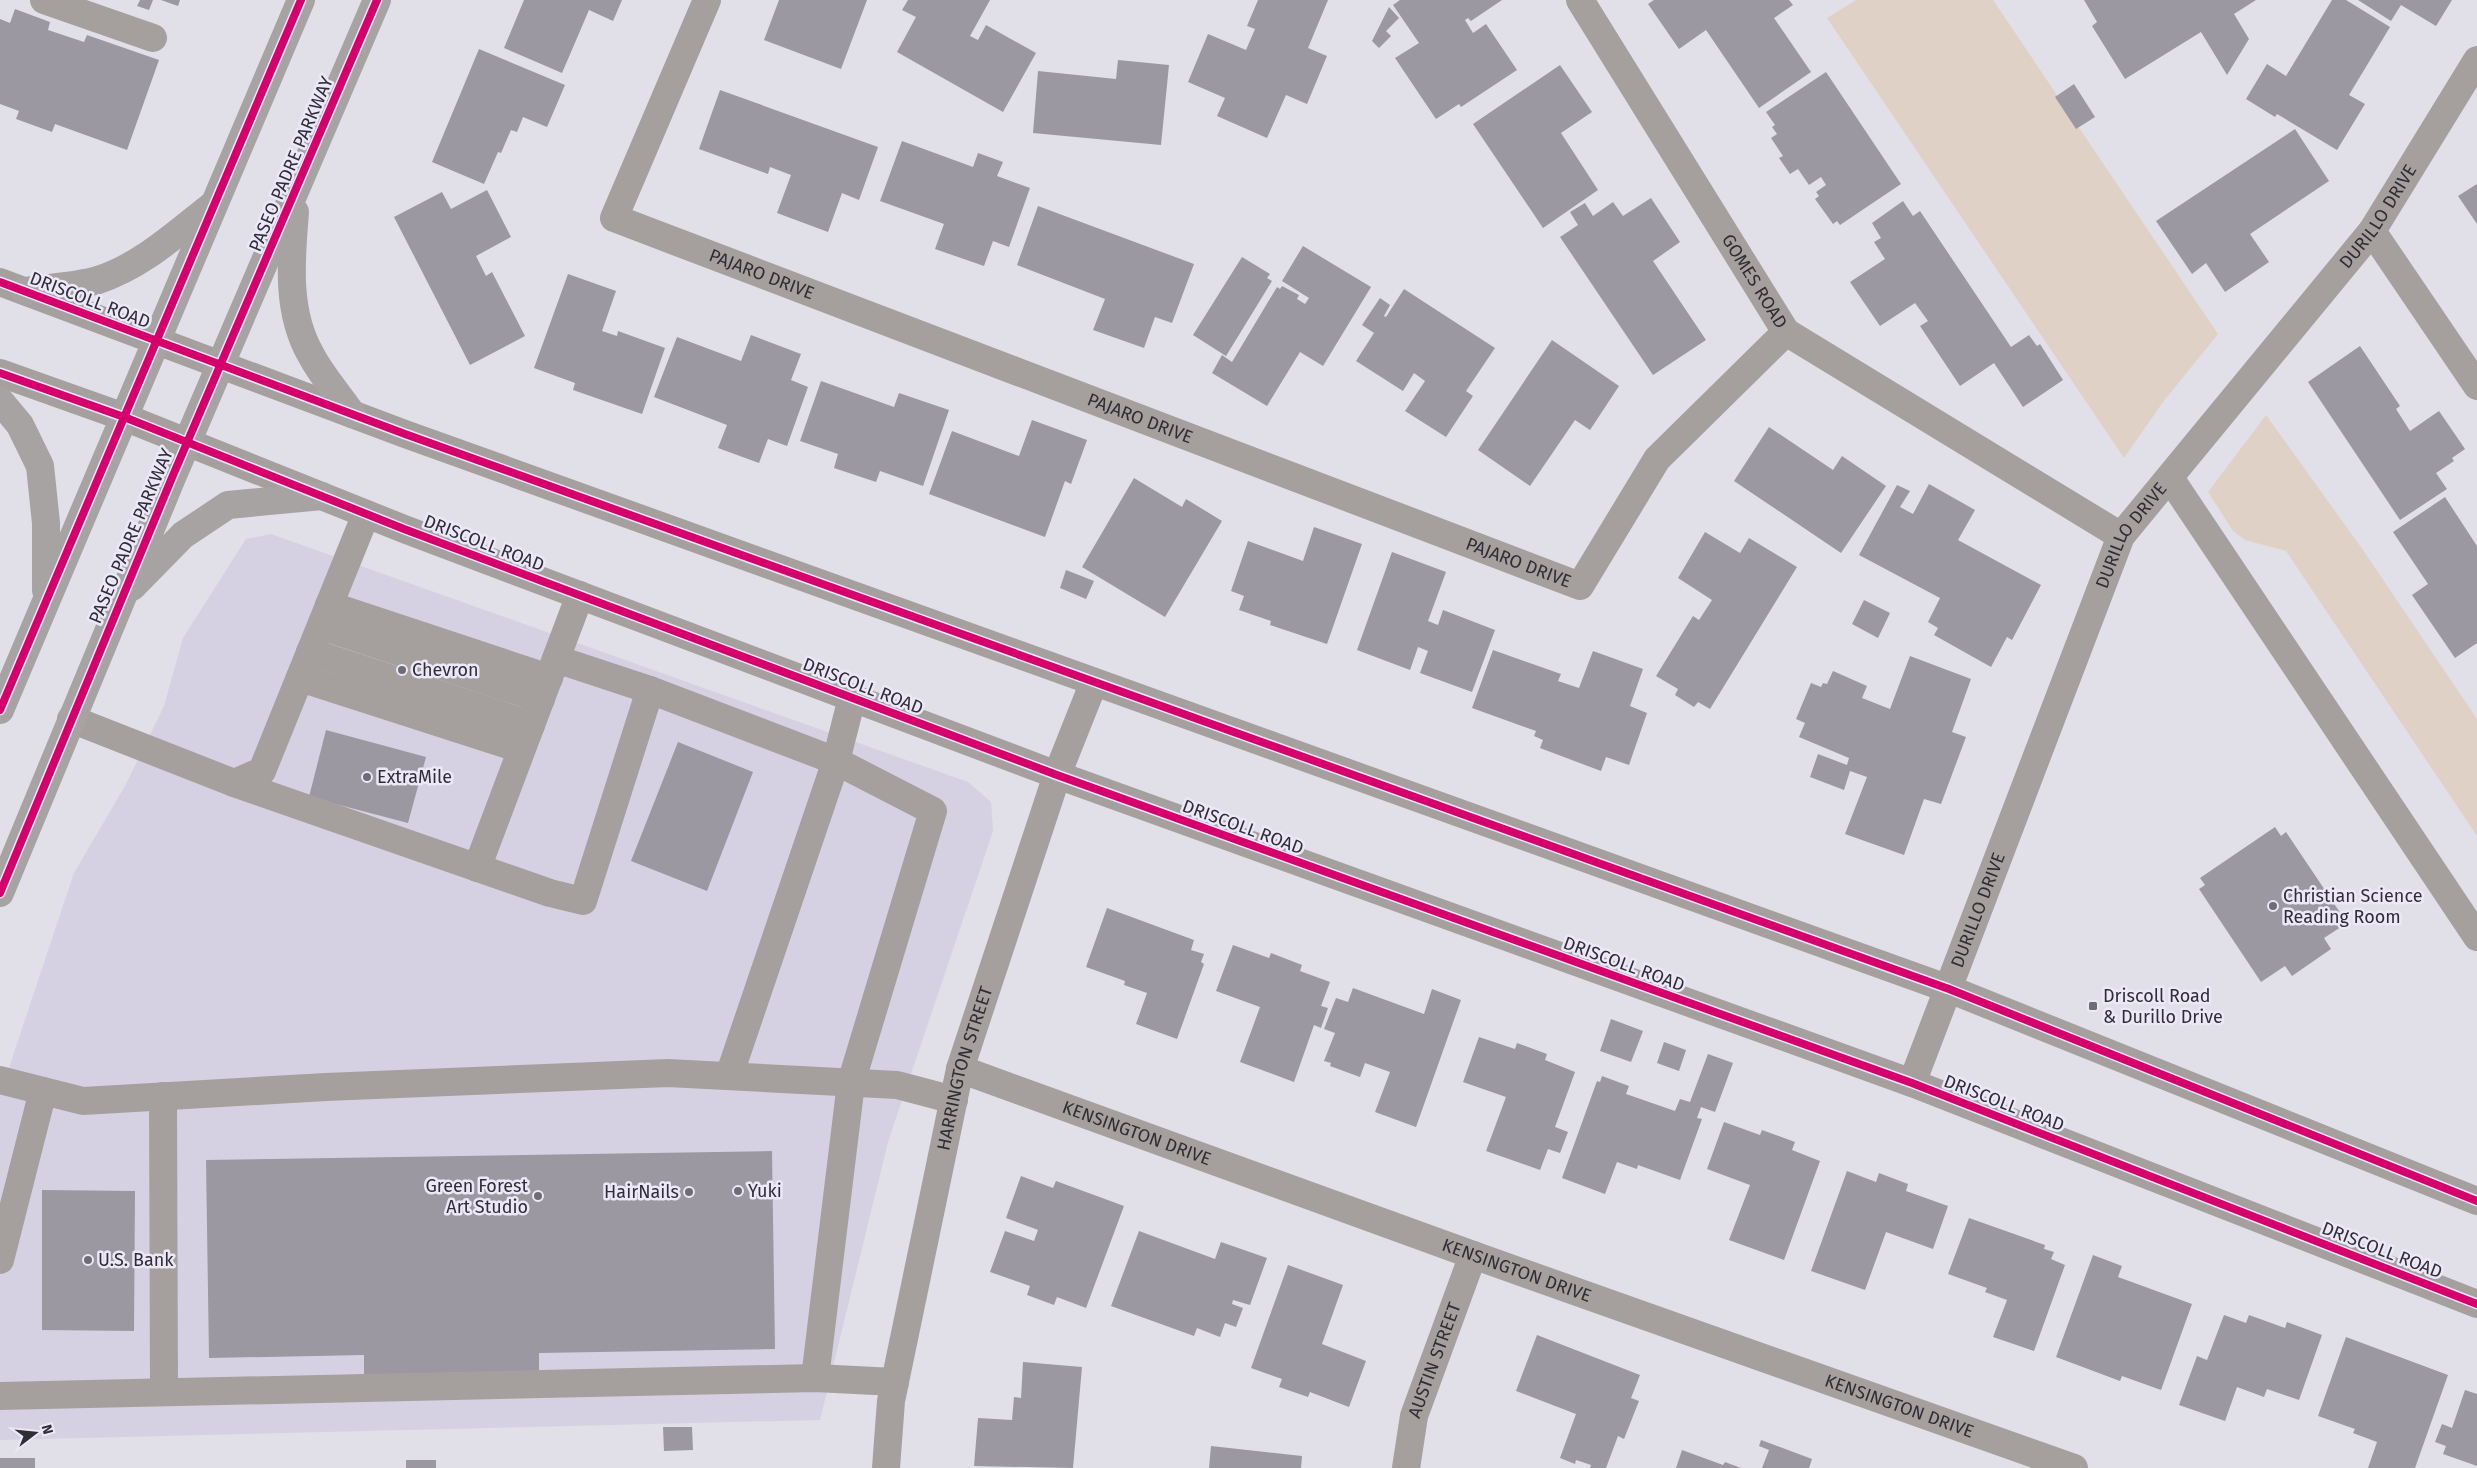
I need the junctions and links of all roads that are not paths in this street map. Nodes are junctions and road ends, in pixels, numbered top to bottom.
1 (44, 0) edge
2 (301, 0) edge
3 (377, 0) edge
4 (708, 0) edge
5 (1580, 0) edge
6 (153, 38) dead end
7 (2477, 60) edge
8 (297, 190) junction
9 (215, 203) junction
10 (2372, 231) junction
11 (12, 286) edge
12 (1786, 332) junction
13 (156, 342) junction
14 (221, 366) junction
15 (0, 373) edge
16 (2477, 386) edge
17 (0, 401) edge
18 (352, 414) junction
19 (124, 417) junction
20 (187, 442) junction
21 (2170, 478) junction
22 (322, 496) junction
23 (366, 514) junction
24 (2121, 536) junction
25 (580, 595) junction
26 (121, 599) junction
27 (46, 601) junction
28 (325, 615) junction
29 (310, 652) junction
30 (300, 678) junction
31 (548, 679) junction
32 (1094, 682) junction
33 (650, 690) junction
34 (852, 698) junction
35 (0, 710) edge
36 (71, 718) junction
37 (526, 737) junction
38 (836, 761) junction
39 (1056, 775) junction
40 (234, 783) junction
41 (477, 868) junction
42 (0, 893) edge
43 (2477, 937) edge
44 (1949, 989) junction
45 (960, 1069) junction
46 (729, 1076) junction
47 (0, 1080) edge
48 (851, 1083) junction
49 (1912, 1083) junction
50 (43, 1091) junction
51 (163, 1096) junction
52 (954, 1100) junction
53 (2477, 1201) edge
54 (1473, 1255) junction
55 (0, 1260) edge
56 (2477, 1304) edge
57 (815, 1378) junction
58 (895, 1382) junction
59 (164, 1392) junction
60 (0, 1396) edge
61 (886, 1468) edge
62 (1406, 1468) edge
63 (2074, 1468) edge

1 - 6 street
2 - 9 main road
3 - 8 main road, PASEO PADRE PARKWAY
4 - 12 street, PAJARO DRIVE
5 - 12 street, GOMES ROAD
7 - 10 street, DURILLO DRIVE
8 - 14 main road, PASEO PADRE PARKWAY
8 - 18 main road
9 - 11 main road
9 - 13 main road
10 - 16 street
10 - 21 street, DURILLO DRIVE
11 - 13 street, DRISCOLL ROAD
12 - 24 street, GOMES ROAD
13 - 14 street, DRISCOLL ROAD
13 - 19 main road
14 - 18 street, DRISCOLL ROAD
14 - 20 main road, PASEO PADRE PARKWAY
15 - 19 street, DRISCOLL ROAD
17 - 27 main road
18 - 32 street, DRISCOLL ROAD
19 - 20 street, DRISCOLL ROAD
19 - 27 main road
20 - 22 street, DRISCOLL ROAD
20 - 26 main road, PASEO PADRE PARKWAY
21 - 24 street, DURILLO DRIVE
21 - 43 street
22 - 23 street, DRISCOLL ROAD
22 - 26 main road
23 - 25 street, DRISCOLL ROAD
23 - 28 street
24 - 44 street, DURILLO DRIVE
25 - 31 street
25 - 34 street, DRISCOLL ROAD
26 - 36 main road, PASEO PADRE PARKWAY
27 - 35 main road
28 - 29 street
28 - 31 street
29 - 30 street
29 - 37 street
30 - 37 street
30 - 40 street
31 - 33 street
31 - 37 street
32 - 39 street, HARRINGTON STREET
32 - 44 street, DRISCOLL ROAD
33 - 38 street
33 - 41 street
34 - 38 street
34 - 39 street, DRISCOLL ROAD
36 - 40 street
36 - 42 main road, PASEO PADRE PARKWAY
37 - 41 street
38 - 46 street
38 - 48 street
39 - 45 street, HARRINGTON STREET
39 - 49 street, DRISCOLL ROAD
40 - 41 street
44 - 49 street, DURILLO DRIVE
44 - 53 street, DRISCOLL ROAD
45 - 52 street, HARRINGTON STREET
45 - 54 street, KENSINGTON DRIVE
46 - 48 street
46 - 51 street
47 - 50 street
48 - 52 street
48 - 57 street
49 - 56 street, DRISCOLL ROAD
50 - 51 street
50 - 55 street
51 - 59 street
52 - 58 street, HARRINGTON STREET
54 - 62 street, AUSTIN STREET
54 - 63 street, KENSINGTON DRIVE
57 - 58 street
57 - 59 street
58 - 61 street, HARRINGTON STREET
59 - 60 street

